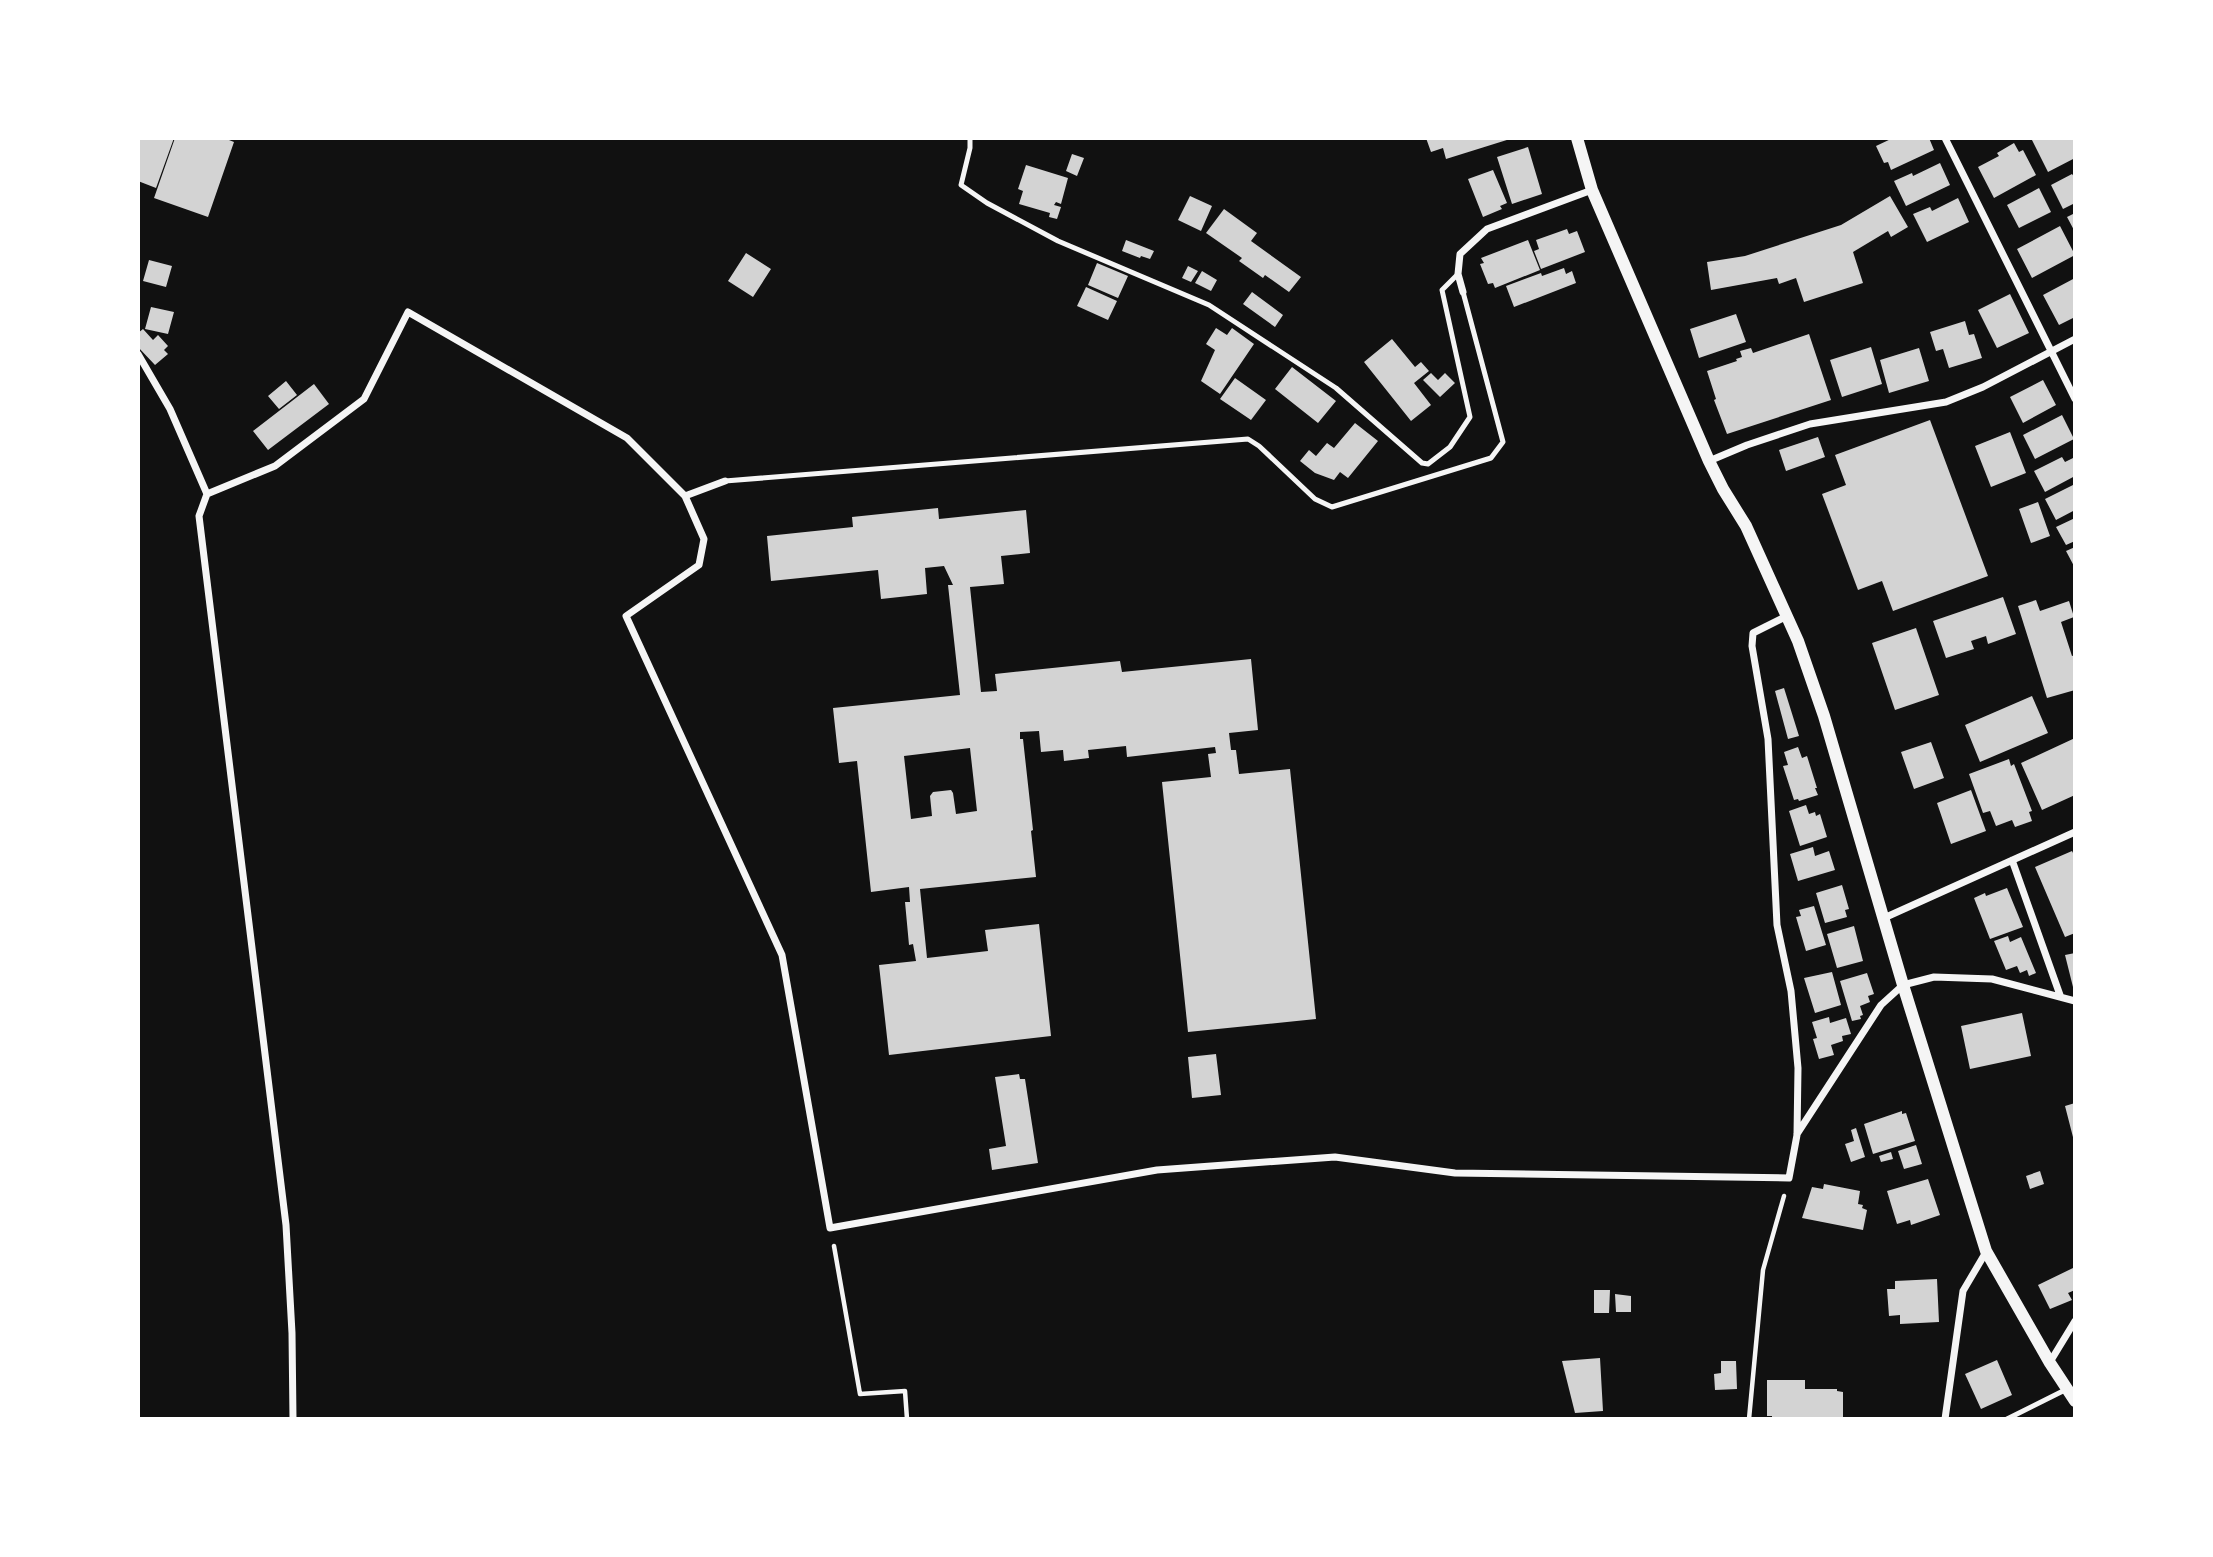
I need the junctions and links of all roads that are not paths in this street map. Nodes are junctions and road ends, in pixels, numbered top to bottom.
1 (970, 138) edge
2 (1577, 138) edge
3 (1945, 138) edge
4 (1592, 190) junction
5 (1458, 274) junction
6 (1462, 292) joint
7 (2075, 339) edge
8 (2052, 352) junction
9 (138, 354) edge
10 (2075, 399) edge
11 (1709, 461) junction
12 (725, 481) joint
13 (207, 494) junction
14 (685, 495) junction
15 (1787, 616) junction
16 (2075, 832) edge
17 (2012, 860) junction
18 (1884, 918) junction
19 (1903, 985) junction
20 (2060, 995) junction
21 (2075, 1000) edge
22 (1797, 1135) junction
23 (1986, 1251) junction
24 (2075, 1321) edge
25 (2049, 1363) junction
26 (2067, 1389) junction
27 (2075, 1401) edge
28 (293, 1419) edge
29 (1945, 1419) edge
30 (2007, 1419) edge

1 - 5 lane
2 - 4 street
3 - 8 street
4 - 5 street
4 - 11 street
5 - 6 street
6 - 12 lane
7 - 8 street
8 - 10 street
8 - 11 street
9 - 13 street
11 - 15 street
12 - 14 street
13 - 14 street
13 - 28 street
14 - 22 street
15 - 18 street
15 - 22 street
16 - 17 street
17 - 18 street
17 - 20 street
18 - 19 street
19 - 20 street
19 - 22 street
19 - 23 street
20 - 21 street
23 - 25 street
23 - 29 street
24 - 25 street
25 - 26 street
26 - 27 street
26 - 30 lane

